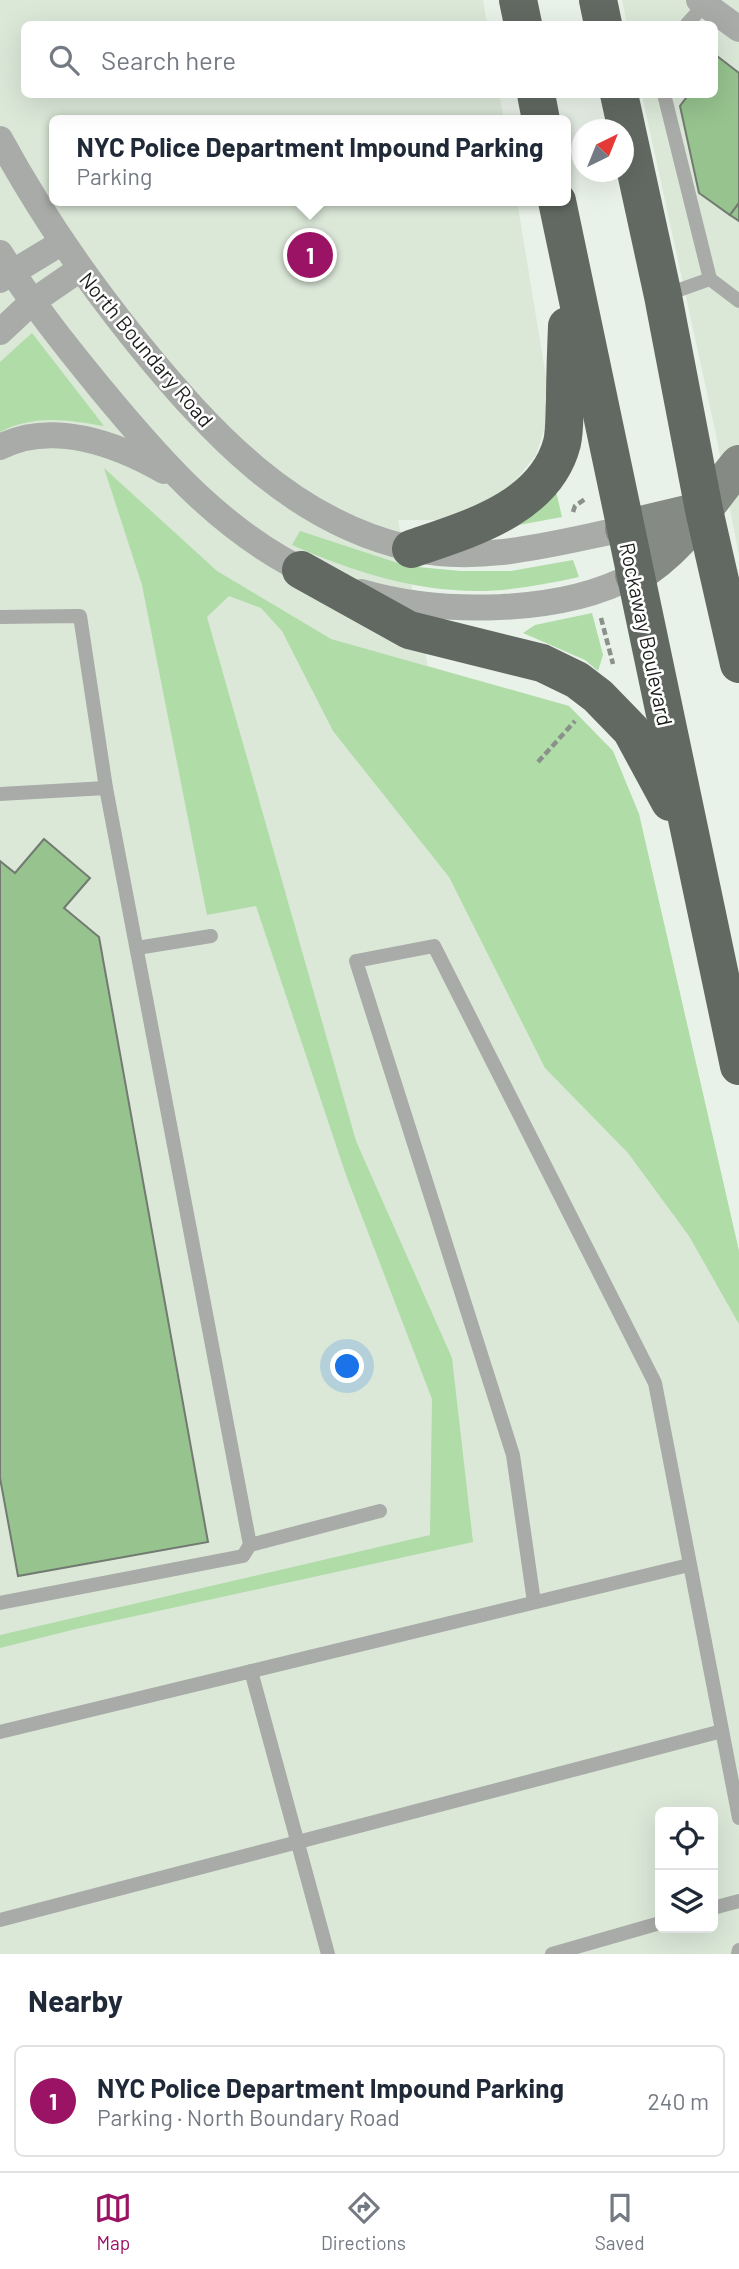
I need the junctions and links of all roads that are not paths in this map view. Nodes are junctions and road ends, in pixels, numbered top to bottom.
1 (518, 0) edge
2 (598, 0) edge
3 (702, 2) edge
4 (522, 21) edge
5 (602, 21) edge
6 (689, 21) edge
7 (739, 29) edge
8 (620, 98) edge
9 (665, 98) edge
10 (0, 139) edge
11 (558, 206) edge
12 (61, 243) junction
13 (569, 261) junction
14 (4, 268) edge
15 (79, 269) junction
16 (710, 279) junction
17 (663, 296) junction
18 (739, 301) edge
19 (32, 302) junction
20 (0, 332) edge
21 (0, 447) edge
22 (739, 464) edge
23 (185, 484) junction
24 (704, 510) junction
25 (624, 529) junction
26 (411, 549) junction
27 (301, 570) junction
28 (635, 575) junction
29 (730, 586) edge
30 (0, 617) edge
31 (739, 664) edge
32 (106, 788) junction
33 (0, 794) edge
34 (691, 840) junction
35 (211, 936) dead end
36 (137, 948) junction
37 (739, 1066) edge
38 (380, 1511) dead end
39 (250, 1545) junction
40 (690, 1565) junction
41 (534, 1602) junction
42 (0, 1603) edge
43 (251, 1671) junction
44 (722, 1731) junction
45 (0, 1732) edge
46 (739, 1818) edge
47 (298, 1842) junction
48 (739, 1901) edge
49 (718, 1907) edge
50 (0, 1920) edge
51 (655, 1924) edge
52 (328, 1954) edge
53 (552, 1954) edge

1 - 4 highway
2 - 5 highway
3 - 6 lane
3 - 7 street
8 - 17 highway
9 - 16 lane
10 - 12 street, North Boundary Road
11 - 13 highway, Rockaway Boulevard
12 - 14 street
12 - 15 street, North Boundary Road
13 - 25 highway, Rockaway Boulevard
13 - 26 highway
14 - 19 street
15 - 19 street
15 - 26 street, North Boundary Road
16 - 17 lane
16 - 18 lane
17 - 24 highway
19 - 20 street
19 - 23 street
21 - 23 street
22 - 24 main road
23 - 27 street
24 - 25 main road, North Boundary Road
24 - 28 main road
24 - 29 highway
25 - 26 street, North Boundary Road
25 - 28 highway, Rockaway Boulevard
27 - 28 street
27 - 34 highway
28 - 34 highway, Rockaway Boulevard
29 - 31 highway
30 - 32 lane
32 - 33 lane
32 - 36 lane
34 - 37 highway, Rockaway Boulevard
35 - 36 lane
36 - 39 lane
38 - 39 lane
39 - 42 lane
40 - 41 lane
40 - 41 lane
40 - 44 lane
41 - 43 lane
43 - 45 lane
43 - 47 lane
44 - 46 lane
44 - 47 lane
47 - 50 lane
47 - 52 lane
48 - 49 lane
51 - 53 lane

